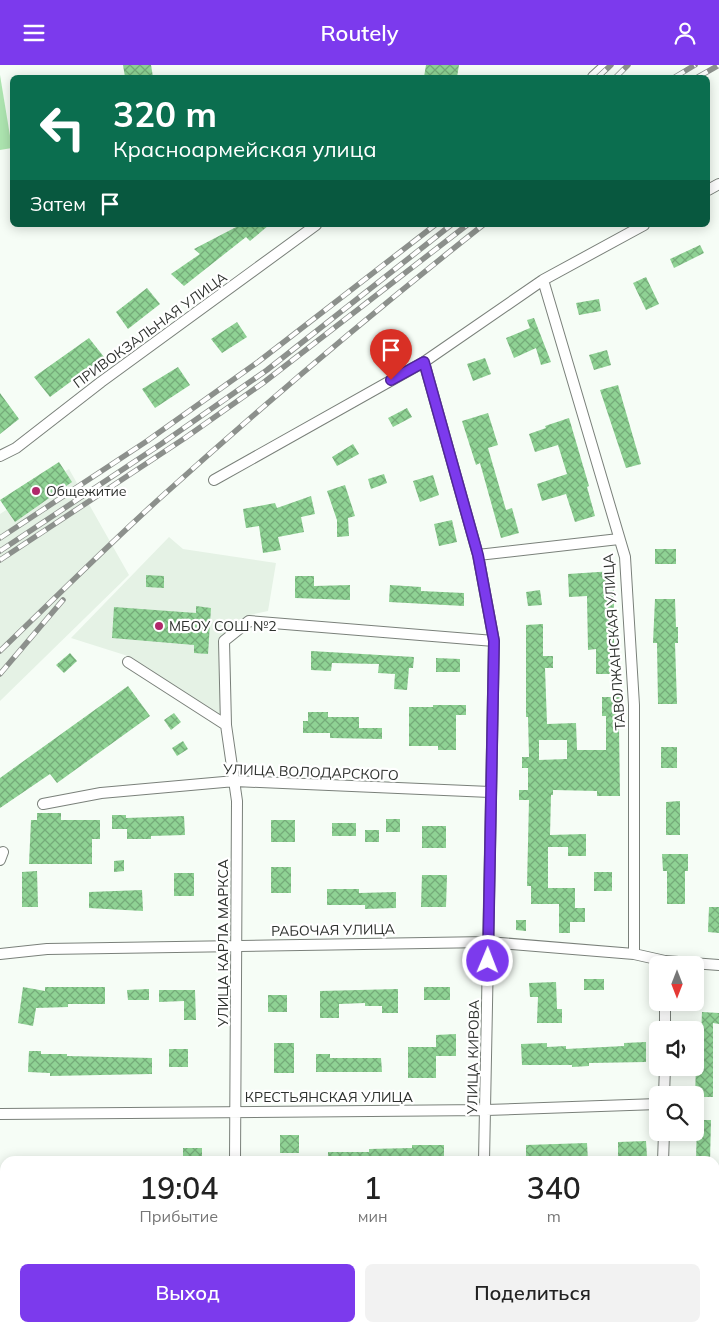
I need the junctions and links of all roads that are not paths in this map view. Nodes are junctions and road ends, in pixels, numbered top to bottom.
1 (606, 65) edge
2 (595, 75) edge
3 (313, 227) edge
4 (640, 227) edge
5 (543, 280) junction
6 (424, 362) junction
7 (0, 456) edge
8 (214, 480) dead end
9 (619, 539) junction
10 (478, 555) junction
11 (494, 641) junction
12 (128, 661) dead end
13 (226, 725) junction
14 (236, 781) junction
15 (490, 792) junction
16 (43, 804) dead end
17 (488, 942) junction
18 (237, 946) junction
19 (0, 954) edge
20 (634, 954) junction
21 (649, 958) edge
22 (704, 964) edge
23 (719, 965) edge
24 (649, 1103) edge
25 (486, 1110) junction
26 (235, 1111) junction
27 (0, 1114) edge
28 (664, 1141) edge
29 (234, 1156) edge
30 (484, 1156) edge
31 (663, 1156) edge

1 - 2 street
3 - 7 street, ПРИВОКЗАЛЬНАЯ УЛИЦА
4 - 5 street
5 - 6 street
5 - 9 street, ТАВОЛЖАНСКАЯ УЛИЦА
6 - 8 street
6 - 10 street, УЛИЦА КИРОВА
9 - 10 street
9 - 20 street, ТАВОЛЖАНСКАЯ УЛИЦА
10 - 11 street, УЛИЦА КИРОВА
11 - 13 street, УЛИЦА КАРЛА МАРКСА
11 - 15 street, УЛИЦА КИРОВА
12 - 13 street
13 - 14 street, УЛИЦА КАРЛА МАРКСА
14 - 15 street, УЛИЦА ВОЛОДАРСКОГО
14 - 16 street, УЛИЦА ВОЛОДАРСКОГО
14 - 18 street, УЛИЦА КАРЛА МАРКСА
15 - 17 street, УЛИЦА КИРОВА
17 - 18 street, РАБОЧАЯ УЛИЦА
17 - 20 street, РАБОЧАЯ УЛИЦА
17 - 25 street, УЛИЦА КИРОВА
18 - 19 street, РАБОЧАЯ УЛИЦА
18 - 26 street, УЛИЦА КАРЛА МАРКСА
20 - 21 street, РАБОЧАЯ УЛИЦА
22 - 23 street, РАБОЧАЯ УЛИЦА
24 - 25 street, КРЕСТЬЯНСКАЯ УЛИЦА
25 - 26 street, КРЕСТЬЯНСКАЯ УЛИЦА
25 - 30 street, УЛИЦА КИРОВА
26 - 27 street, КРЕСТЬЯНСКАЯ УЛИЦА
26 - 29 street, УЛИЦА КАРЛА МАРКСА
28 - 31 street

